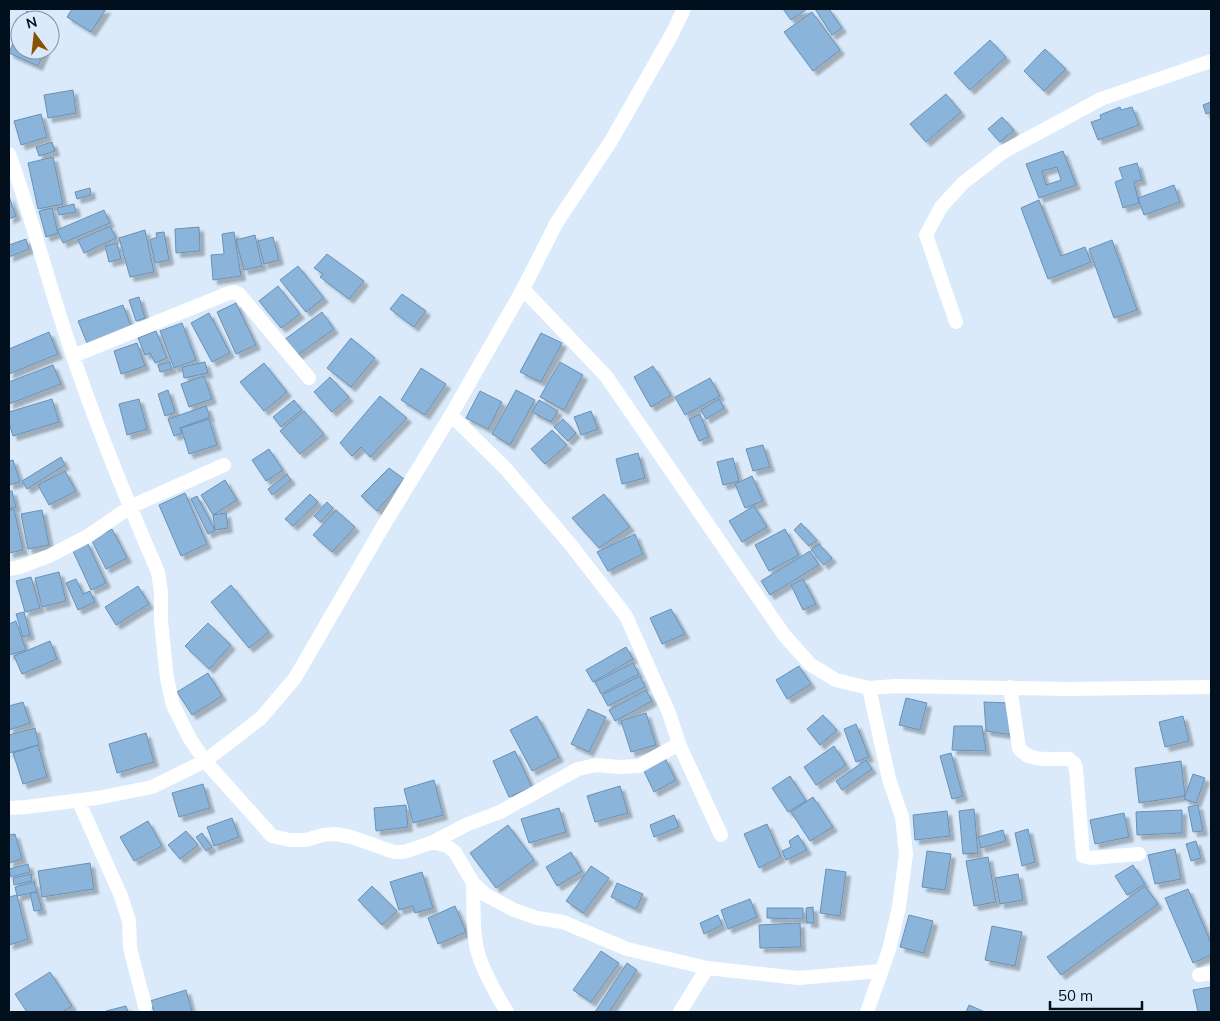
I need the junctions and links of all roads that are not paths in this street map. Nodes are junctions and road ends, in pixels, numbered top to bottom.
1 (684, 9) edge
2 (1211, 61) edge
3 (9, 154) edge
4 (523, 290) junction
5 (956, 322) dead end
6 (73, 356) junction
7 (309, 378) dead end
8 (451, 415) junction
9 (224, 465) dead end
10 (130, 507) junction
11 (9, 569) edge
12 (1211, 687) edge
13 (869, 688) junction
14 (1010, 688) junction
15 (679, 744) junction
16 (205, 761) junction
17 (78, 800) junction
18 (9, 808) edge
19 (721, 835) dead end
20 (433, 842) junction
21 (1139, 854) dead end
22 (473, 883) junction
23 (707, 968) junction
24 (881, 971) junction
25 (145, 1006) dead end
26 (507, 1012) edge
27 (680, 1012) edge
28 (867, 1012) edge

1 - 4 street
2 - 5 street
3 - 6 street
4 - 8 street
4 - 13 street
6 - 7 street
6 - 10 street
8 - 15 street
8 - 16 street
9 - 10 street
10 - 11 street
10 - 16 street
12 - 14 street
13 - 14 street
13 - 24 street
14 - 21 street
15 - 19 street
15 - 20 street
16 - 17 street
16 - 20 street
17 - 18 street
17 - 25 street
20 - 22 street
22 - 23 street
22 - 26 street
23 - 24 street
23 - 27 street
24 - 28 street

